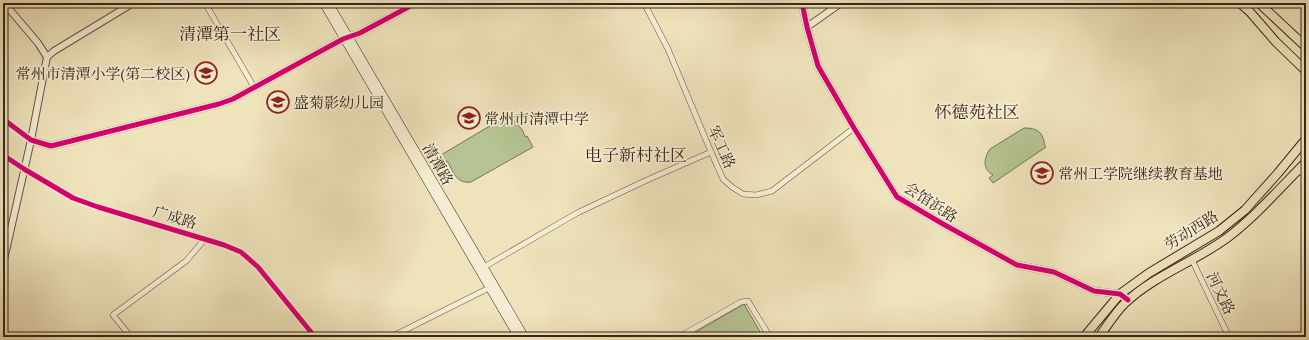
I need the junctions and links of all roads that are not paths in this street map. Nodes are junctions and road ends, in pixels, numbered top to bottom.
1 (4, 3) edge
2 (133, 3) edge
3 (206, 3) edge
4 (323, 3) edge
5 (329, 3) edge
6 (416, 3) edge
7 (644, 3) edge
8 (802, 3) edge
9 (841, 3) edge
10 (1240, 3) edge
11 (1259, 3) edge
12 (807, 27) junction
13 (346, 38) junction
14 (1306, 47) edge
15 (47, 57) junction
16 (1306, 71) edge
17 (254, 87) junction
18 (3, 119) edge
19 (854, 128) junction
20 (1306, 139) edge
21 (31, 140) junction
22 (711, 152) junction
23 (3, 155) edge
24 (1306, 162) edge
25 (24, 169) junction
26 (1298, 170) junction
27 (1306, 176) edge
28 (205, 239) junction
29 (1192, 260) junction
30 (3, 264) edge
31 (484, 267) junction
32 (489, 288) junction
33 (1120, 294) junction
34 (1128, 300) junction
35 (1306, 334) edge
36 (131, 337) edge
37 (315, 337) edge
38 (391, 337) edge
39 (518, 337) edge
40 (526, 337) edge
41 (679, 337) edge
42 (770, 337) edge
43 (1084, 337) edge
44 (1099, 337) edge
45 (1229, 337) edge
46 (1301, 337) edge

1 - 15 street
2 - 15 street
3 - 17 street
4 - 13 main road, 清潭路
5 - 13 main road, 清潭路
6 - 13 street
7 - 22 street, 军工路
8 - 12 street, 会馆浜路
9 - 12 street
10 - 16 main road
11 - 14 main road
12 - 19 street, 会馆浜路
13 - 17 street
13 - 31 main road, 清潭路
13 - 32 main road, 清潭路
15 - 21 street
17 - 21 street
18 - 21 street
19 - 22 street, 军工路
19 - 33 street, 会馆浜路
20 - 33 main road, 劳动西路
21 - 25 street
22 - 31 street
23 - 25 street, 广成路
24 - 26 main road, 劳动西路
25 - 28 street, 广成路
25 - 30 street
26 - 27 street
26 - 29 main road, 劳动西路
28 - 36 street
28 - 37 street, 广成路
29 - 34 main road, 劳动西路
29 - 45 street, 河文路
31 - 40 main road, 清潭路
32 - 38 street
32 - 39 main road, 清潭路
33 - 34 street
33 - 43 main road, 劳动西路
34 - 44 main road, 劳动西路
35 - 46 street
41 - 42 street

